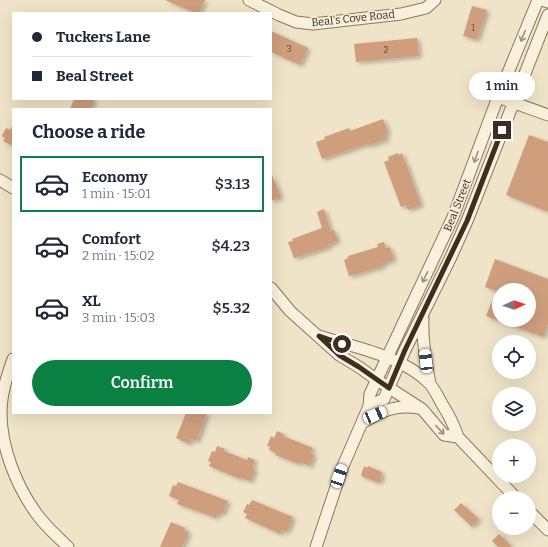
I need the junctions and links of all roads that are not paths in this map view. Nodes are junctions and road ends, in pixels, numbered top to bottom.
1 (249, 0) edge
2 (435, 0) edge
3 (538, 0) edge
4 (542, 0) edge
5 (548, 2) edge
6 (548, 15) edge
7 (498, 97) junction
8 (513, 102) junction
9 (548, 115) edge
10 (0, 180) edge
11 (12, 187) edge
12 (272, 289) edge
13 (423, 316) junction
14 (319, 336) junction
15 (387, 358) junction
16 (12, 362) edge
17 (400, 363) junction
18 (377, 380) junction
19 (430, 384) junction
20 (389, 388) junction
21 (369, 406) junction
22 (422, 409) junction
23 (361, 423) junction
24 (458, 437) junction
25 (509, 491) edge
26 (536, 517) edge
27 (548, 530) edge
28 (68, 547) edge
29 (316, 547) edge

1 - 2 street, Beal's Cove Road
3 -> 7 street, Beal Street
4 - 5 street
6 - 8 street, Beal Street
7 - 8 street
7 -> 15 street, Beal Street
8 - 9 street
8 - 13 street, Beal Street
10 - 11 street
12 - 14 street
13 - 17 street, Beal Street
13 - 19 street
14 - 15 street
14 - 18 street
15 - 17 street
15 - 18 street, Beal Street
16 - 28 street
17 - 19 street
17 - 20 street, Beal Street
18 - 20 street
18 - 21 street, Beal Street
19 - 24 street
20 - 21 street, Beal Street
20 - 22 street
21 - 23 street, Beal Street
22 - 23 street
22 -> 24 street
23 - 29 street, Beal Street
24 - 25 street
26 - 27 street

